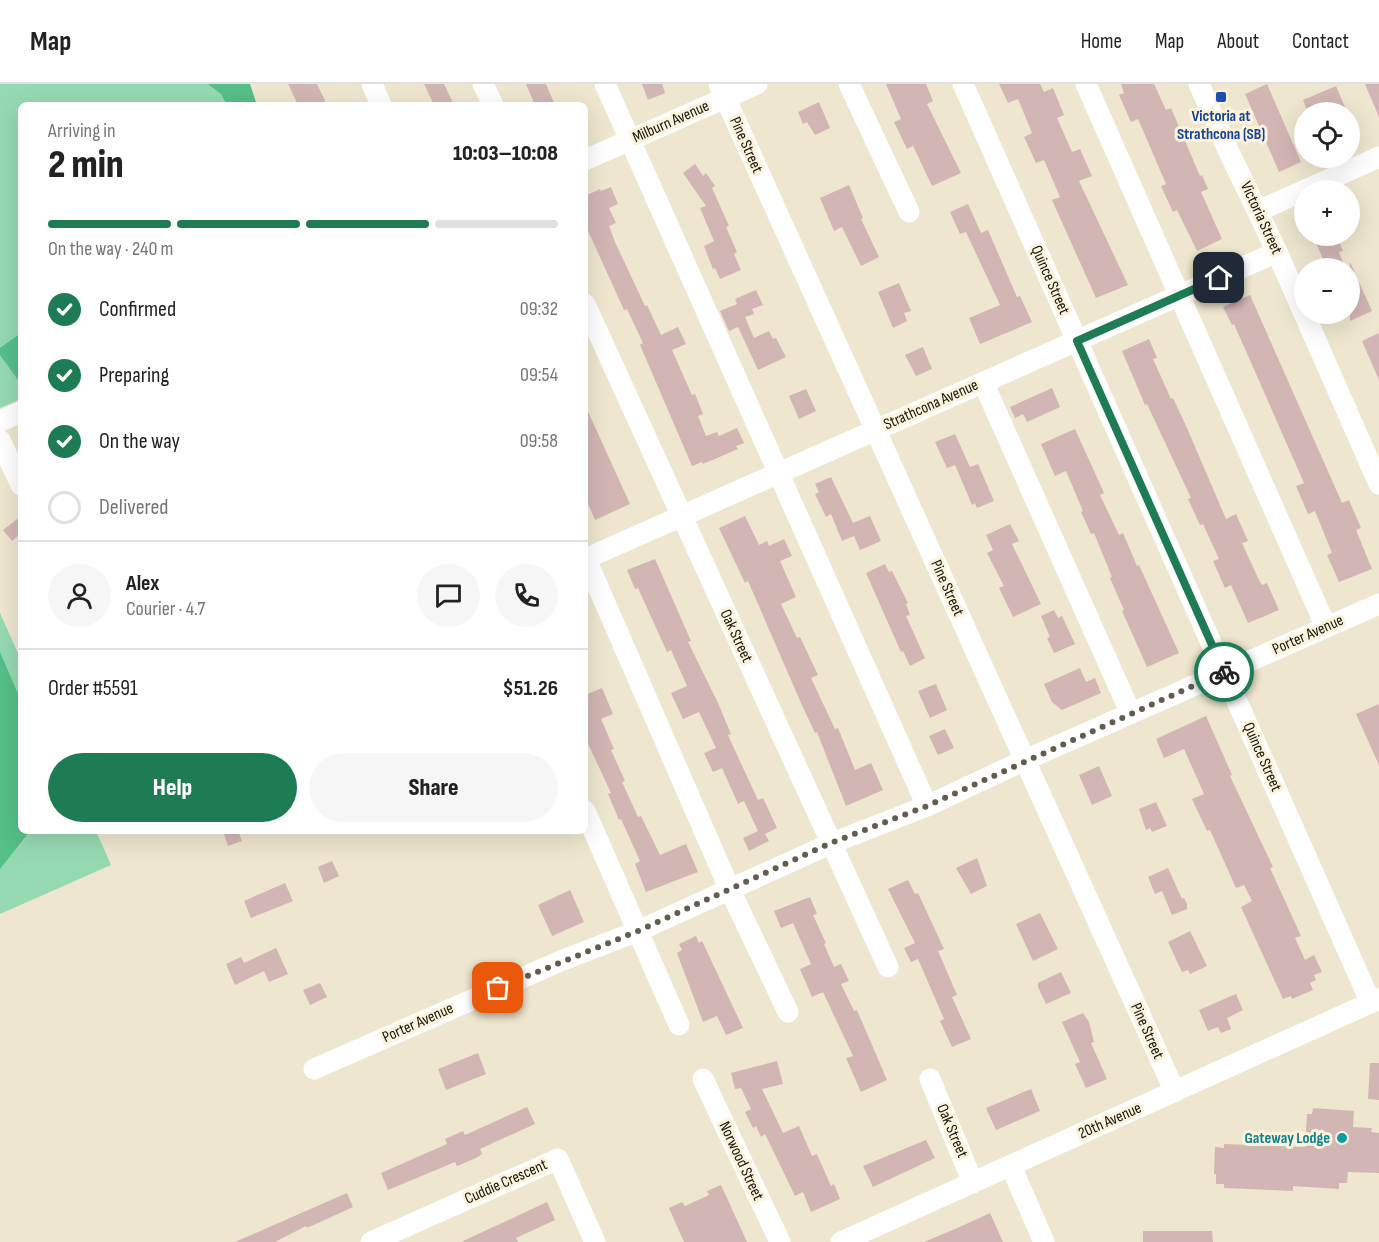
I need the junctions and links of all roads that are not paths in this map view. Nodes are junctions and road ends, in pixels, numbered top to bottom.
1 (372, 84) edge
2 (483, 84) edge
3 (605, 84) edge
4 (757, 84) edge
5 (849, 84) edge
6 (963, 84) edge
7 (1086, 84) edge
8 (1199, 84) edge
9 (722, 91) edge
10 (380, 102) edge
11 (492, 102) edge
12 (630, 140) junction
13 (1379, 156) edge
14 (588, 159) edge
15 (1258, 211) junction
16 (909, 212) dead end
17 (1277, 252) junction
18 (1180, 296) junction
19 (588, 311) edge
20 (1077, 341) junction
21 (983, 382) junction
22 (18, 413) edge
23 (0, 422) edge
24 (875, 430) junction
25 (0, 440) edge
26 (778, 472) junction
27 (18, 479) edge
28 (1379, 484) edge
29 (681, 515) junction
30 (588, 557) edge
31 (588, 565) edge
32 (1379, 604) edge
33 (1326, 627) junction
34 (1224, 672) junction
35 (1131, 714) junction
36 (1026, 760) junction
37 (927, 806) junction
38 (588, 818) edge
39 (831, 843) junction
40 (730, 890) junction
41 (638, 931) junction
42 (888, 967) dead end
43 (1375, 1001) edge
44 (788, 1012) dead end
45 (679, 1025) dead end
46 (314, 1069) dead end
47 (703, 1079) dead end
48 (930, 1079) dead end
49 (1174, 1092) junction
50 (1011, 1166) junction
51 (974, 1183) junction
52 (371, 1242) edge
53 (595, 1242) edge
54 (780, 1242) edge
55 (841, 1242) edge
56 (1044, 1242) edge

1 - 10 street
2 - 11 street
3 - 12 street
4 - 9 street, Milburn Avenue
5 - 16 street
6 - 20 street, Quince Street
7 - 18 street
8 - 15 street, Victoria Street
9 - 12 street, Milburn Avenue
9 - 24 street, Pine Street
12 - 14 street, Milburn Avenue
12 - 26 street
13 - 15 street
15 - 17 street, Victoria Street
17 - 18 street, Strathcona Avenue
17 - 28 street, Victoria Street
18 - 20 street, Strathcona Avenue
18 - 33 street
19 - 29 street, Oak Street
20 - 21 street, Strathcona Avenue
20 - 34 street, Quince Street
21 - 24 street, Strathcona Avenue
21 - 35 street
22 - 23 street
24 - 26 street, Strathcona Avenue
24 - 36 street, Pine Street
25 - 27 street
26 - 29 street, Strathcona Avenue
26 - 37 street
29 - 30 street, Strathcona Avenue
29 - 39 street, Oak Street
31 - 40 street
32 - 33 street, Porter Avenue
33 - 34 street, Porter Avenue
34 - 35 street, Porter Avenue
34 - 43 street, Quince Street
35 - 36 street, Porter Avenue
36 - 37 street, Porter Avenue
36 - 49 street, Pine Street
37 - 39 street, Porter Avenue
38 - 41 street
39 - 40 street, Porter Avenue
39 - 42 street, Oak Street
40 - 41 street, Porter Avenue
40 - 44 street
41 - 45 street
41 - 46 street, Porter Avenue
43 - 49 street, 20th Avenue
47 - 54 street, Norwood Street
48 - 51 street, Oak Street
49 - 50 street, 20th Avenue
50 - 51 street, 20th Avenue
50 - 56 street
51 - 55 street, 20th Avenue
52 - 53 street, Cuddie Crescent

